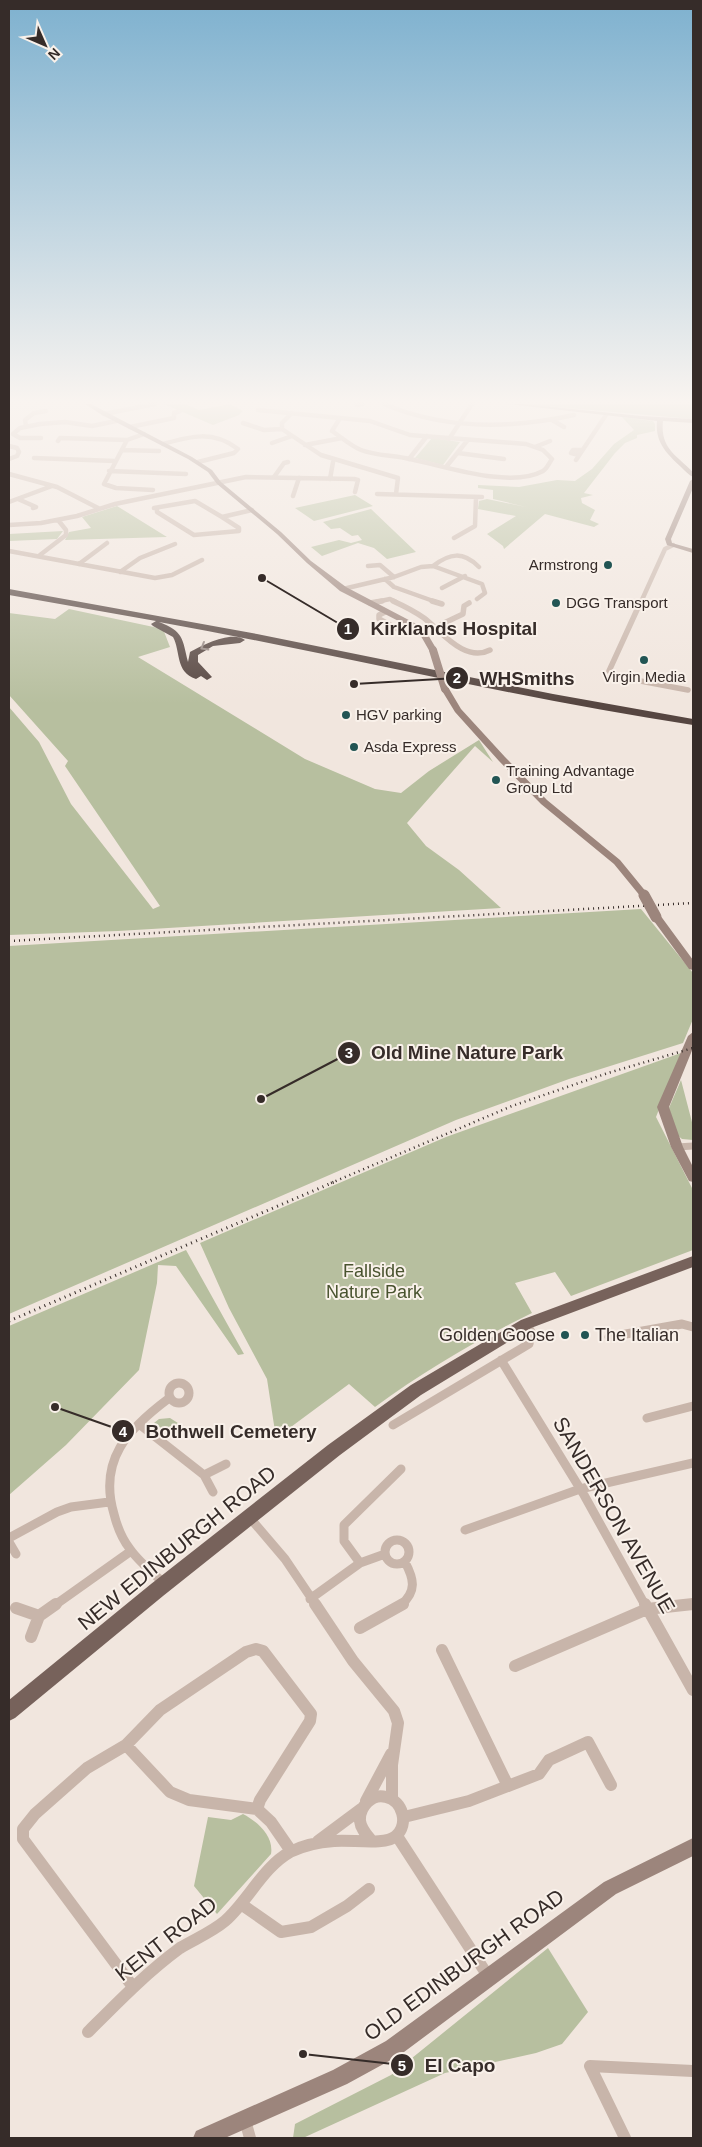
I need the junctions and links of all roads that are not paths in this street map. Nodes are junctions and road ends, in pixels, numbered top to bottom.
1 (30, 504) edge
2 (90, 504) edge
3 (122, 504) edge
4 (175, 504) edge
5 (203, 504) edge
6 (245, 504) edge
7 (476, 504) edge
8 (683, 504) edge
9 (33, 508) dead end
10 (100, 509) junction
11 (252, 510) junction
12 (222, 517) junction
13 (58, 520) junction
14 (9, 525) edge
15 (454, 538) dead end
16 (107, 544) dead end
17 (174, 544) dead end
18 (671, 545) junction
19 (9, 551) edge
20 (693, 551) edge
21 (40, 556) junction
22 (202, 560) dead end
23 (389, 563) dead end
24 (467, 563) dead end
25 (79, 564) junction
26 (380, 565) junction
27 (368, 566) dead end
28 (433, 566) junction
29 (120, 572) junction
30 (465, 576) junction
31 (394, 577) junction
32 (385, 579) junction
33 (9, 586) edge
34 (445, 586) dead end
35 (343, 588) junction
36 (9, 592) edge
37 (32, 593) junction
38 (370, 604) junction
39 (442, 604) dead end
40 (385, 612) junction
41 (442, 624) dead end
42 (405, 633) dead end
43 (490, 650) dead end
44 (389, 664) junction
45 (688, 690) dead end
46 (693, 715) edge
47 (693, 722) edge
48 (693, 967) edge
49 (693, 1036) edge
50 (693, 1146) edge
51 (677, 1147) junction
52 (693, 1178) edge
53 (693, 1261) edge
54 (526, 1324) junction
55 (693, 1327) edge
56 (609, 1337) dead end
57 (501, 1360) junction
58 (168, 1399) dead end
59 (693, 1406) edge
60 (647, 1418) dead end
61 (139, 1424) junction
62 (393, 1425) dead end
63 (693, 1463) edge
64 (226, 1464) dead end
65 (401, 1469) dead end
66 (204, 1474) junction
67 (580, 1489) junction
68 (213, 1492) dead end
69 (109, 1502) junction
70 (250, 1518) junction
71 (465, 1530) dead end
72 (9, 1538) edge
73 (9, 1542) edge
74 (131, 1551) junction
75 (16, 1554) dead end
76 (385, 1554) junction
77 (405, 1562) junction
78 (360, 1563) junction
79 (165, 1584) junction
80 (310, 1599) junction
81 (693, 1604) edge
82 (16, 1608) dead end
83 (647, 1609) junction
84 (39, 1616) junction
85 (360, 1628) dead end
86 (31, 1637) dead end
87 (442, 1650) dead end
88 (515, 1666) dead end
89 (693, 1690) edge
90 (9, 1712) edge
91 (397, 1741) junction
92 (126, 1745) junction
93 (611, 1785) dead end
94 (508, 1786) junction
95 (392, 1799) junction
96 (363, 1806) junction
97 (257, 1809) junction
98 (404, 1817) junction
99 (397, 1836) junction
100 (371, 1840) junction
101 (315, 1844) junction
102 (693, 1847) edge
103 (291, 1851) junction
104 (369, 1888) dead end
105 (241, 1904) junction
106 (488, 1976) junction
107 (133, 1987) junction
108 (88, 2032) dead end
109 (693, 2071) edge
110 (245, 2120) junction
111 (203, 2138) edge
112 (250, 2138) edge
113 (625, 2138) edge

1 - 9 street
2 - 10 street
3 - 10 street
4 - 12 street
5 - 12 street
6 - 11 street
7 - 15 street
8 - 18 street
10 - 13 street
11 - 12 street
11 - 35 street
13 - 14 street
13 - 21 street
16 - 25 street
17 - 29 street
18 - 20 street
18 - 45 street
19 - 21 street
21 - 25 street
22 - 29 street
23 - 26 street
24 - 28 street
25 - 29 street
26 - 27 street
26 - 31 street
28 - 30 street
28 - 31 street
30 - 34 street
30 - 41 street
31 - 32 street
32 - 35 street
32 - 39 street
33 - 37 highway
35 - 38 street
36 - 37 highway
37 - 44 highway
44 -> 37 highway
37 - 46 highway
38 - 40 street
38 - 43 street
40 - 42 street
40 - 48 street, bridge
44 - 47 highway
49 - 51 street
50 - 51 street
51 - 52 street
53 - 54 main road, NEW EDINBURGH ROAD
54 - 57 street
54 - 70 main road, NEW EDINBURGH ROAD
55 - 56 street
57 - 62 street
57 - 67 street, SANDERSON AVENUE
58 - 61 street
59 - 60 street
61 - 66 street
61 - 69 street
63 - 67 street
64 - 66 street
65 - 78 street
66 - 68 street
67 - 71 street
67 - 83 street, SANDERSON AVENUE
69 - 72 street
69 - 74 street
70 - 79 main road, NEW EDINBURGH ROAD
70 - 80 street
73 - 75 street
74 - 79 street
74 - 84 street
76 - 77 street
76 - 77 street
76 - 78 street
77 - 85 street
78 - 80 street
79 - 90 main road, NEW EDINBURGH ROAD
80 - 91 street
81 - 83 street
82 - 84 street
83 - 88 street
83 - 89 street, SANDERSON AVENUE
84 - 86 street
87 - 94 street
91 - 95 street
91 - 96 street
92 - 97 street
92 - 97 street
92 - 107 street
93 - 94 street
94 - 98 street
95 - 96 street
95 - 98 street
96 - 100 street
96 - 101 street, KENT ROAD
97 - 103 street
98 - 99 street
99 - 100 street
99 - 106 street
100 - 101 street, KENT ROAD
101 - 103 street, KENT ROAD
102 - 106 street, OLD EDINBURGH ROAD
103 - 105 street, KENT ROAD
104 - 105 street
105 - 107 street, KENT ROAD
106 - 110 street, OLD EDINBURGH ROAD
107 - 108 street, KENT ROAD
109 - 113 street
110 - 111 street, OLD EDINBURGH ROAD
110 - 112 street

